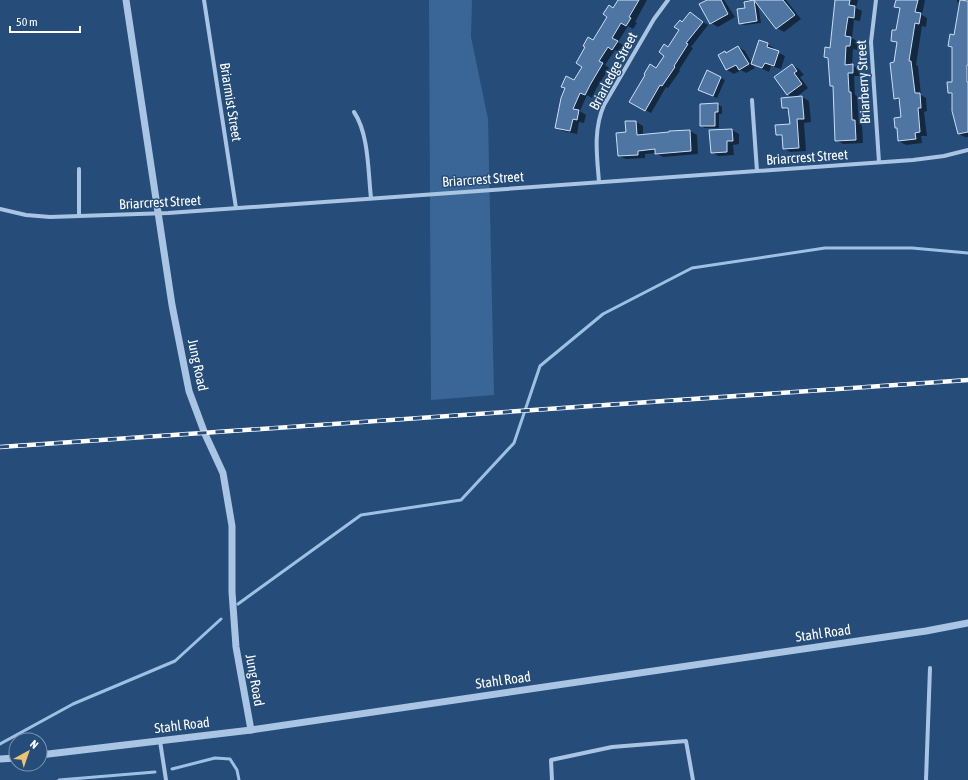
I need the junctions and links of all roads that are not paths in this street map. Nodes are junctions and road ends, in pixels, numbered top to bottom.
1 (126, 0) edge
2 (204, 0) edge
3 (668, 0) edge
4 (876, 0) edge
5 (752, 100) dead end
6 (354, 112) dead end
7 (968, 150) edge
8 (879, 162) junction
9 (79, 168) dead end
10 (757, 171) junction
11 (599, 182) junction
12 (371, 198) junction
13 (236, 208) junction
14 (0, 209) edge
15 (158, 214) junction
16 (79, 216) junction
17 (968, 623) edge
18 (930, 668) dead end
19 (251, 730) junction
20 (160, 741) junction
21 (48, 754) edge
22 (166, 780) edge
23 (552, 780) edge
24 (693, 780) edge
25 (926, 780) edge

1 - 15 street, Jung Road
2 - 13 street, Briarmist Street
3 - 11 street, Briarledge Street
4 - 8 street, Briarberry Street
5 - 10 street
6 - 12 street
7 - 8 street, Briarcrest Street
8 - 10 street, Briarcrest Street
9 - 16 street
10 - 11 street, Briarcrest Street
11 - 12 street, Briarcrest Street
12 - 13 street, Briarcrest Street
13 - 15 street, Briarcrest Street
14 - 16 street, Briarcrest Street
15 - 16 street, Briarcrest Street
15 - 19 street, Jung Road
17 - 19 street, Stahl Road
18 - 25 street
19 - 20 street, Stahl Road
20 - 21 street, Stahl Road
20 - 22 street
23 - 24 street

